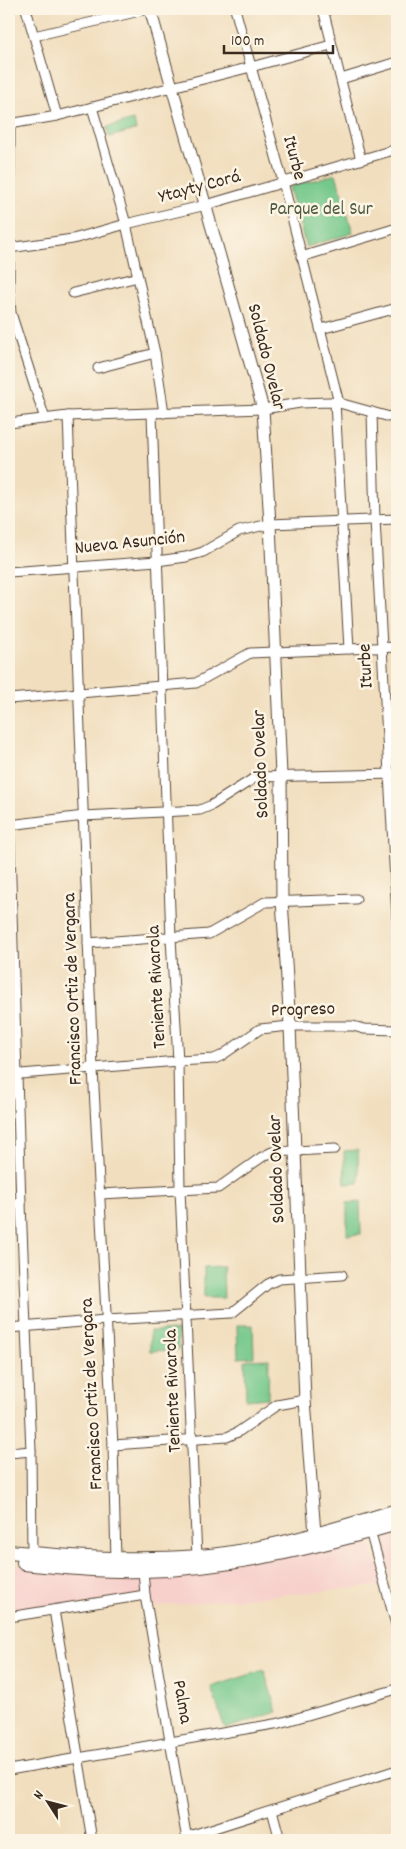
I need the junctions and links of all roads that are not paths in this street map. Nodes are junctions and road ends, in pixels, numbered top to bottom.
1 (26, 9) edge
2 (149, 9) edge
3 (235, 9) edge
4 (323, 9) edge
5 (34, 36) junction
6 (331, 45) junction
7 (397, 62) edge
8 (251, 67) junction
9 (341, 79) junction
10 (171, 87) junction
11 (92, 107) junction
12 (57, 116) junction
13 (9, 124) edge
14 (397, 149) edge
15 (361, 160) junction
16 (283, 182) junction
17 (206, 205) junction
18 (126, 224) junction
19 (397, 228) edge
20 (9, 248) edge
21 (302, 257) junction
22 (138, 277) junction
23 (73, 293) dead end
24 (397, 308) edge
25 (321, 329) junction
26 (155, 353) junction
27 (98, 368) dead end
28 (337, 403) junction
29 (263, 408) junction
30 (372, 412) junction
31 (164, 413) junction
32 (152, 414) junction
33 (68, 416) junction
34 (45, 419) junction
35 (397, 419) edge
36 (9, 423) edge
37 (397, 519) edge
38 (375, 520) junction
39 (342, 521) junction
40 (270, 524) junction
41 (157, 561) junction
42 (74, 567) junction
43 (9, 572) edge
44 (382, 647) junction
45 (397, 647) edge
46 (349, 649) junction
47 (275, 651) junction
48 (161, 685) junction
49 (79, 692) junction
50 (9, 699) edge
51 (394, 774) edge
52 (281, 775) junction
53 (167, 813) junction
54 (84, 816) junction
55 (9, 817) edge
56 (9, 825) edge
57 (397, 898) edge
58 (356, 899) dead end
59 (282, 900) junction
60 (397, 918) edge
61 (171, 938) junction
62 (88, 943) junction
63 (11, 952) edge
64 (290, 1026) junction
65 (397, 1030) edge
66 (178, 1061) junction
67 (93, 1068) junction
68 (13, 1075) edge
69 (335, 1149) dead end
70 (295, 1150) junction
71 (180, 1190) junction
72 (100, 1194) junction
73 (21, 1204) junction
74 (9, 1205) edge
75 (342, 1275) dead end
76 (299, 1277) junction
77 (187, 1316) junction
78 (106, 1320) junction
79 (27, 1327) junction
80 (9, 1328) edge
81 (305, 1400) junction
82 (192, 1439) junction
83 (113, 1445) junction
84 (31, 1451) junction
85 (9, 1453) edge
86 (397, 1511) edge
87 (397, 1522) edge
88 (370, 1531) junction
89 (315, 1539) junction
90 (9, 1552) edge
91 (32, 1554) junction
92 (197, 1557) junction
93 (116, 1560) junction
94 (9, 1561) edge
95 (143, 1570) junction
96 (145, 1595) junction
97 (54, 1610) junction
98 (9, 1617) edge
99 (397, 1628) edge
100 (397, 1689) edge
101 (171, 1742) junction
102 (78, 1759) junction
103 (9, 1770) edge
104 (397, 1770) edge
105 (272, 1810) junction
106 (186, 1839) edge
107 (92, 1840) edge
108 (280, 1840) edge

1 - 5 street
2 - 5 street
2 - 10 main road, Soldado Ovelar
3 - 8 street, Iturbe
4 - 6 street
5 - 12 street
6 - 8 street
6 - 9 street
7 - 9 street
8 - 10 street
8 - 16 street, Iturbe
9 - 15 street
10 - 11 street
10 - 17 main road, Soldado Ovelar
11 - 12 street
11 - 18 street
12 - 13 street
13 - 20 street
14 - 15 street, Ytayty Corá
15 - 16 street, Ytayty Corá
16 - 17 street, Ytayty Corá
16 - 21 street, Iturbe
17 - 18 street, Ytayty Corá
17 - 29 main road, Soldado Ovelar
18 - 20 street, Ytayty Corá
18 - 22 street
19 - 21 street
20 - 34 street
21 - 25 street, Iturbe
22 - 23 street
22 - 26 street
24 - 25 street
25 - 28 street, Iturbe
26 - 27 street
26 - 31 street
28 - 29 street
28 - 30 street
28 - 39 street, Iturbe
29 - 31 street
29 - 40 main road, Soldado Ovelar
30 - 35 street
30 - 38 street, Iturbe
31 - 32 street
32 - 33 street
32 - 41 street, Teniente Rivarola
33 - 34 street
33 - 42 street, Francisco Ortiz de Vergara
34 - 36 street
37 - 38 street, Nueva Asunción
38 - 39 street, Nueva Asunción
38 - 44 street, Iturbe
39 - 40 street, Nueva Asunción
39 - 46 street, Iturbe
40 - 41 street, Nueva Asunción
40 - 47 main road, Soldado Ovelar
41 - 42 street, Nueva Asunción
41 - 48 street, Teniente Rivarola
42 - 43 street, Nueva Asunción
42 - 49 street, Francisco Ortiz de Vergara
44 - 45 street
44 - 46 street
44 - 51 street, Iturbe
46 - 47 street
47 - 48 street
47 - 52 main road, Soldado Ovelar
48 - 49 street
48 - 53 street, Teniente Rivarola
49 - 50 street
49 - 54 street, Francisco Ortiz de Vergara
51 - 52 street
51 - 57 street, Iturbe
52 - 53 street
52 - 59 main road, Soldado Ovelar
53 - 54 street
53 - 61 street, Teniente Rivarola
54 - 56 street
54 - 62 street, Francisco Ortiz de Vergara
55 - 56 street
56 - 63 street
57 - 60 street, Iturbe
58 - 59 street
59 - 61 street
59 - 64 main road, Soldado Ovelar
61 - 62 street
61 - 66 street, Teniente Rivarola
62 - 67 street, Francisco Ortiz de Vergara
63 - 68 street
64 - 65 street, Progreso
64 - 66 street, Progreso
64 - 70 main road, Soldado Ovelar
66 - 67 street, Progreso
66 - 71 street, Teniente Rivarola
67 - 68 street, Progreso
67 - 72 street, Francisco Ortiz de Vergara
68 - 73 street
69 - 70 street
70 - 71 street
70 - 76 main road, Soldado Ovelar
71 - 72 street
71 - 77 street, Teniente Rivarola
72 - 78 street, Francisco Ortiz de Vergara
73 - 74 street
73 - 79 street
75 - 76 street
76 - 77 street
76 - 81 main road, Soldado Ovelar
77 - 78 street
77 - 82 street, Teniente Rivarola
78 - 79 street
78 - 83 street, Francisco Ortiz de Vergara
79 - 80 street
79 - 84 street
81 - 82 street
81 - 89 main road, Soldado Ovelar
82 - 83 street
82 - 92 street, Teniente Rivarola
83 - 93 street, Francisco Ortiz de Vergara
84 - 85 street
84 - 91 street
86 - 89 highway
87 - 88 highway
88 - 89 highway
88 - 99 street
89 - 92 highway
89 - 95 highway
90 - 91 highway
91 - 93 highway
92 - 93 highway
94 - 95 highway
95 - 96 street, Palma
96 - 97 street
96 - 101 street, Palma
97 - 98 street
97 - 102 street
100 - 101 street
101 - 102 street
101 - 106 street, Palma
102 - 103 street
102 - 107 street
104 - 105 street
105 - 106 street
105 - 108 street

